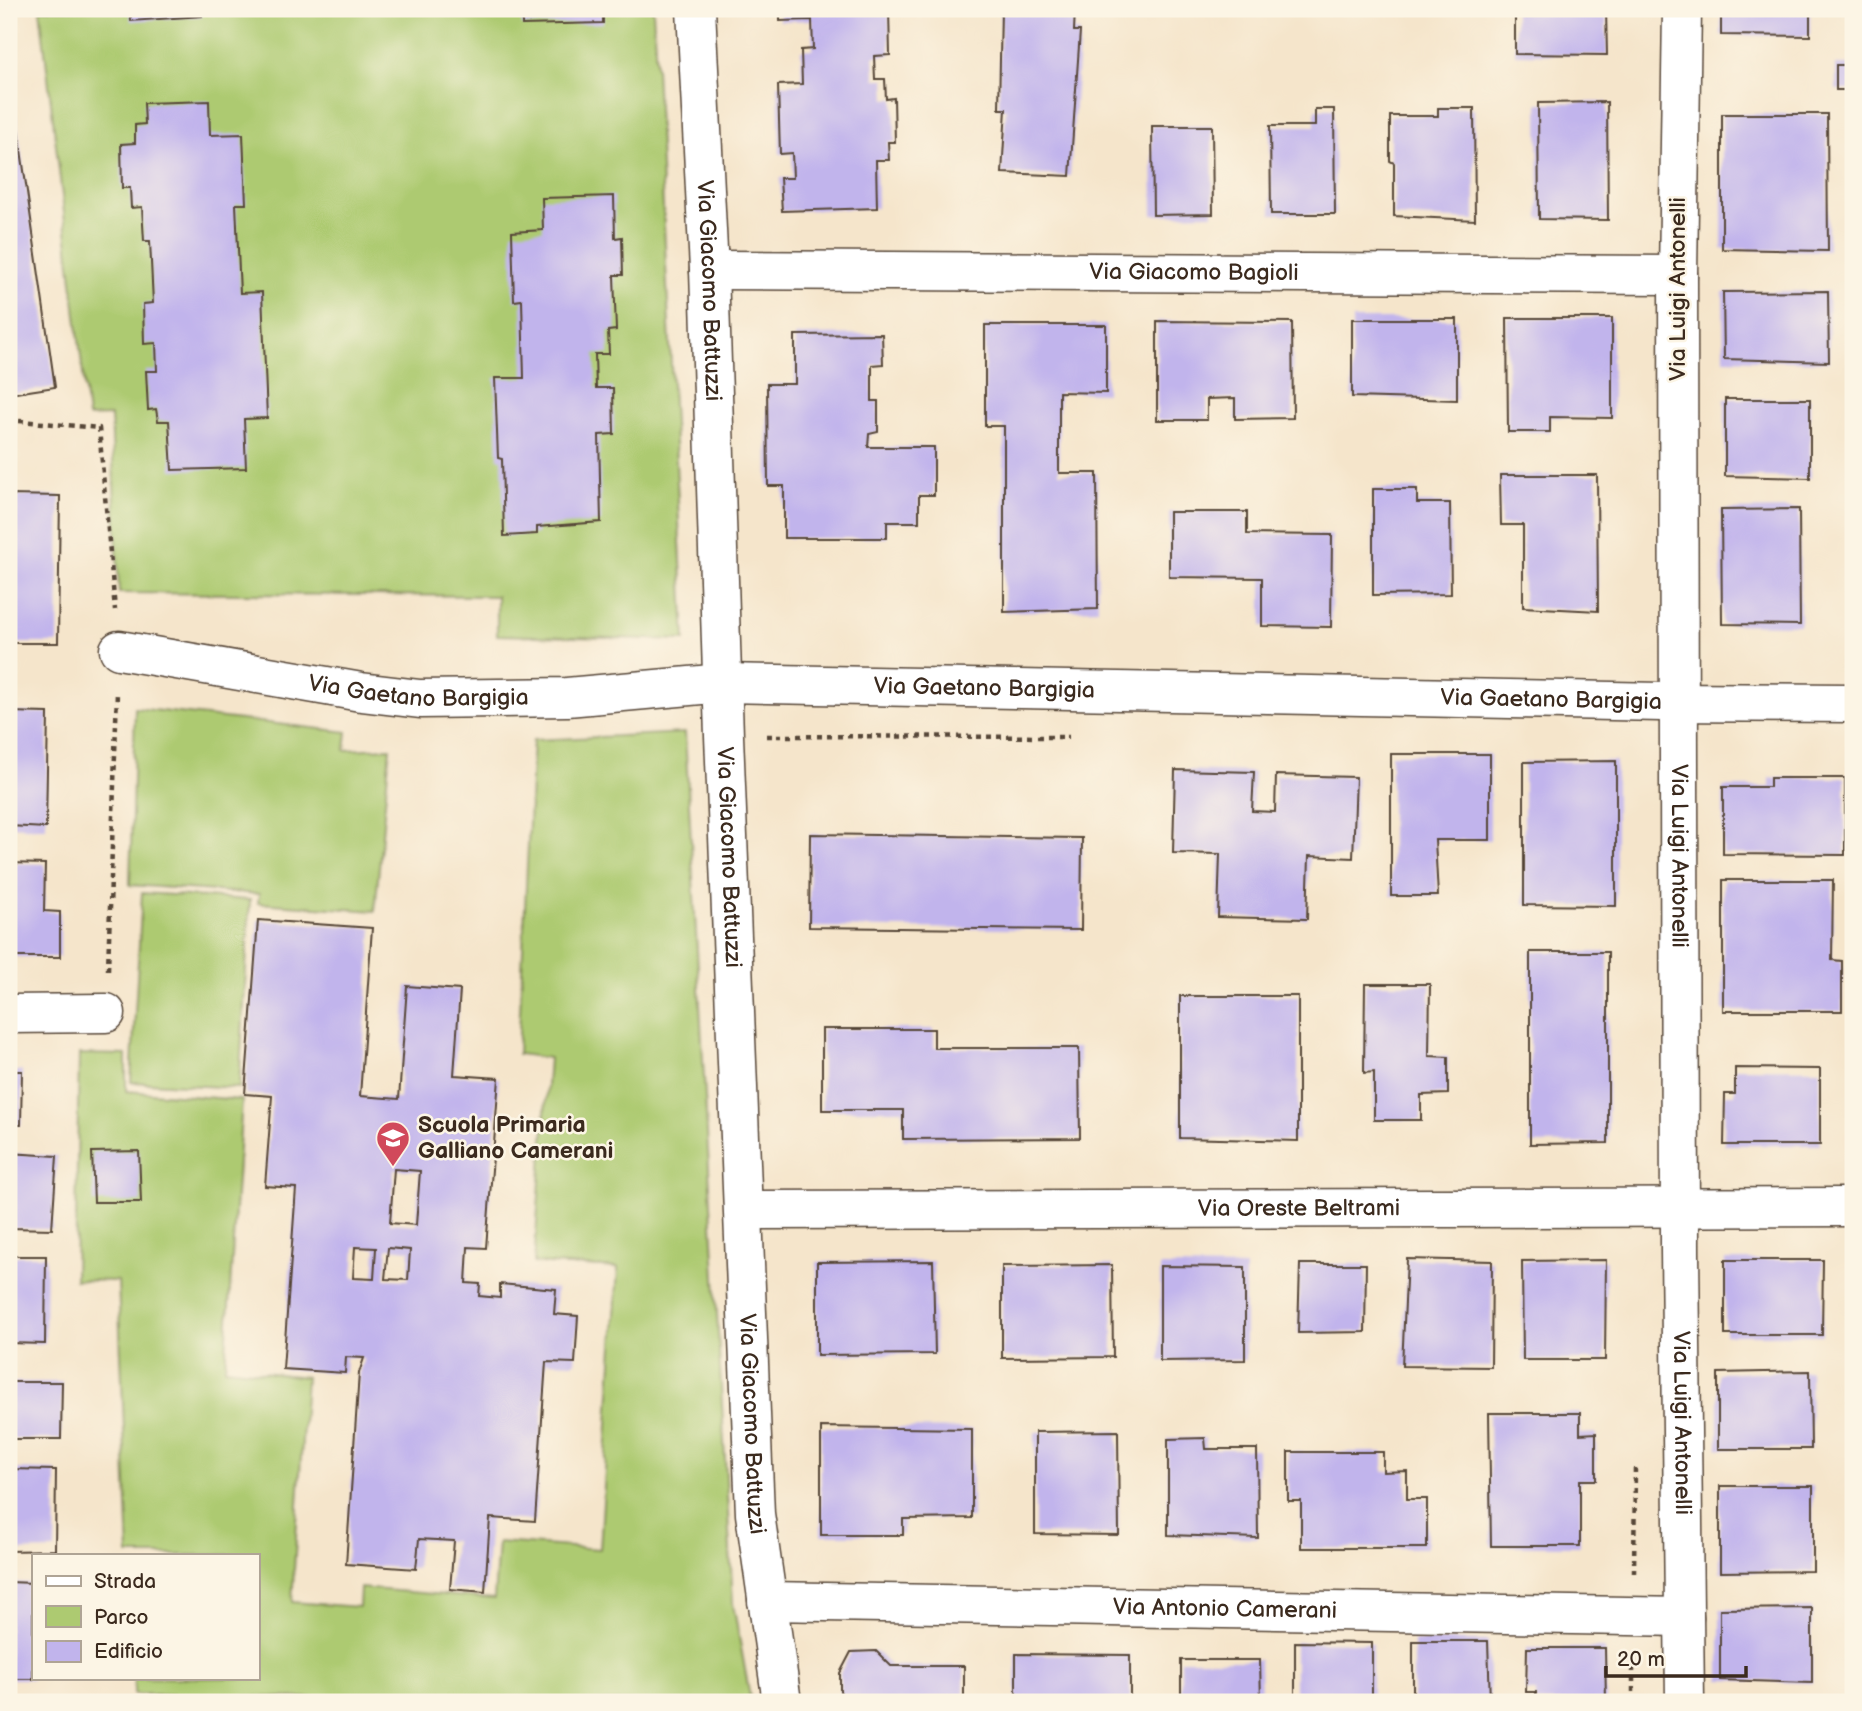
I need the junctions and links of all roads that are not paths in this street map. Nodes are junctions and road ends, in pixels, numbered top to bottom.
1 (696, 9) edge
2 (1682, 9) edge
3 (709, 270) junction
4 (1678, 275) junction
5 (118, 650) road end
6 (723, 683) junction
7 (1679, 701) junction
8 (1853, 703) edge
9 (106, 1013) road end
10 (9, 1014) edge
11 (1680, 1207) junction
12 (1853, 1207) edge
13 (744, 1210) junction
14 (767, 1601) junction
15 (1684, 1617) junction
16 (782, 1702) edge
17 (1685, 1702) edge

1 - 3 street, Via Giacomo Battuzzi
2 - 4 street, Via Luigi Antonelli
3 - 4 street, Via Giacomo Bagioli
3 - 6 street, Via Giacomo Battuzzi
4 - 7 street, Via Luigi Antonelli
5 - 6 street, Via Gaetano Bargigia
6 - 7 street, Via Gaetano Bargigia
6 - 13 street, Via Giacomo Battuzzi
7 - 8 street, Via Gaetano Bargigia
7 - 11 street, Via Luigi Antonelli
9 - 10 street
11 - 12 street, Via Oreste Beltrami
11 - 13 street, Via Oreste Beltrami
11 - 15 street, Via Luigi Antonelli
13 - 14 street, Via Giacomo Battuzzi
14 - 15 street, Via Antonio Camerani
14 - 16 street, Via Giacomo Battuzzi
15 - 17 street, Via Luigi Antonelli

